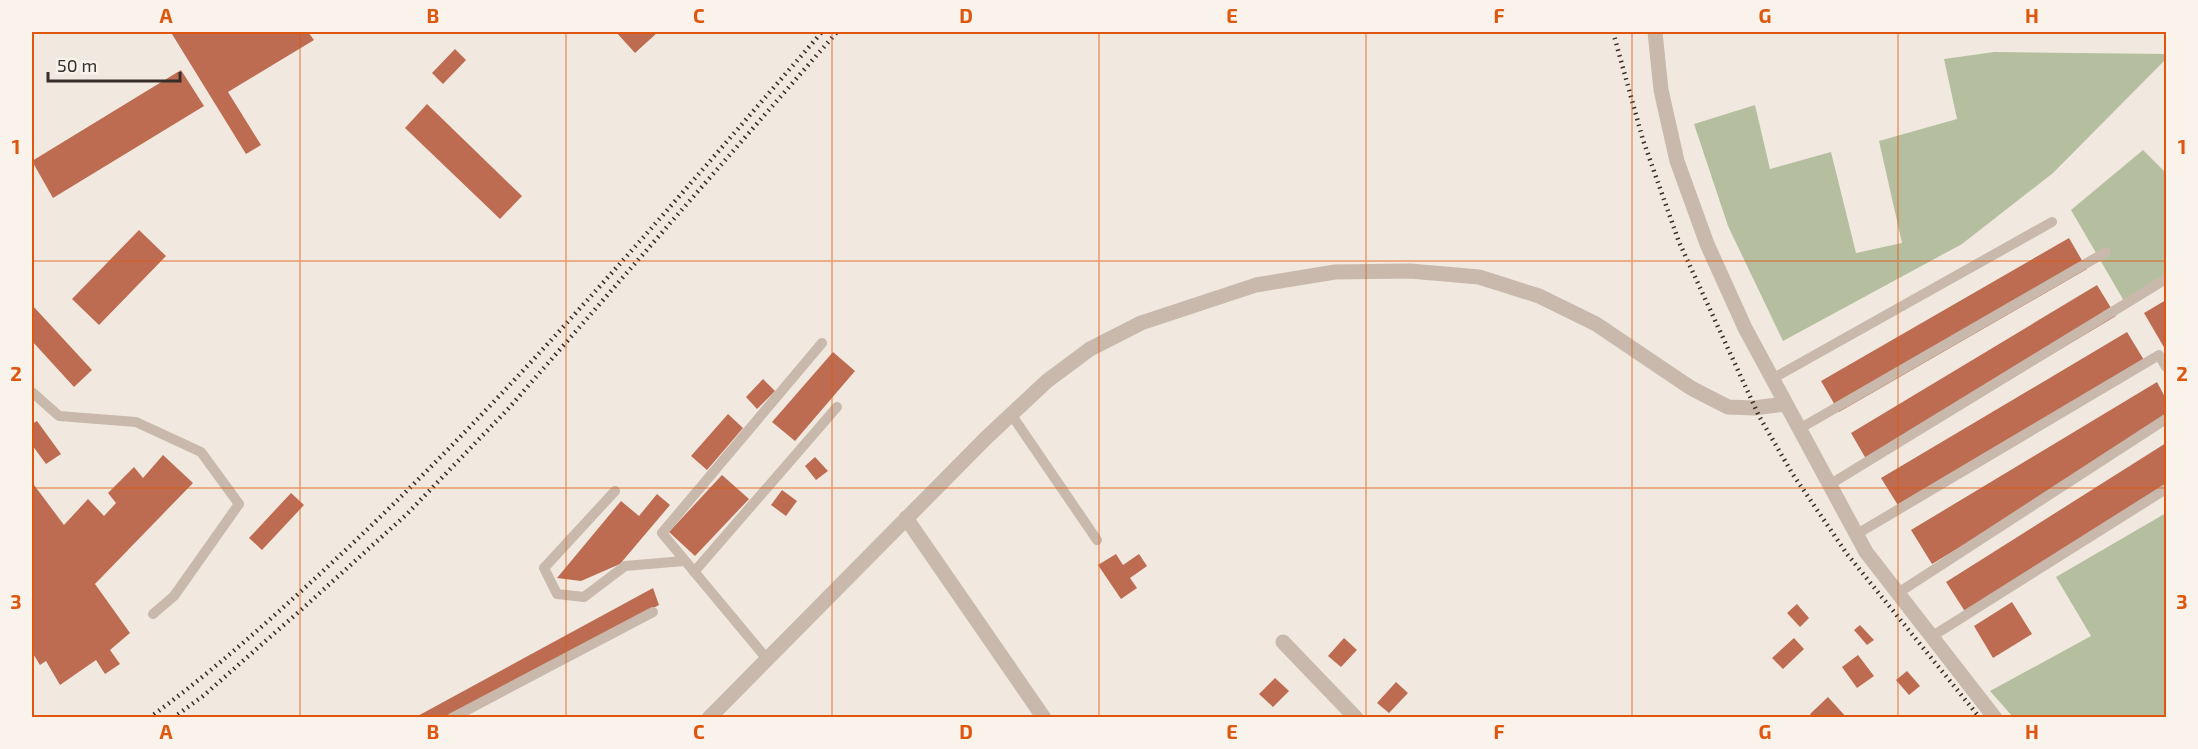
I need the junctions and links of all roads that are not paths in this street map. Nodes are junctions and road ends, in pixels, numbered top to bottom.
1 (1655, 32) edge
2 (2052, 222) dead end
3 (2106, 252) dead end
4 (2166, 279) edge
5 (822, 343) dead end
6 (2163, 353) edge
7 (2166, 367) edge
8 (1772, 379) junction
9 (32, 392) edge
10 (1785, 404) junction
11 (837, 407) dead end
12 (1011, 414) junction
13 (2166, 419) edge
14 (1799, 429) junction
15 (1829, 485) junction
16 (2166, 489) edge
17 (615, 491) dead end
18 (906, 518) junction
19 (1857, 534) junction
20 (1097, 540) dead end
21 (684, 561) junction
22 (694, 572) junction
23 (1898, 593) junction
24 (653, 612) dead end
25 (153, 614) dead end
26 (1932, 637) junction
27 (1283, 642) dead end
28 (767, 659) junction
29 (452, 717) edge
30 (709, 717) edge
31 (1044, 717) edge
32 (1356, 717) edge
33 (1995, 717) edge

1 - 8 street
2 - 8 lane
3 - 14 lane
4 - 15 lane
5 - 21 lane
6 - 7 lane
6 - 19 lane
8 - 10 street
9 - 25 lane
10 - 12 street
10 - 14 street
11 - 22 lane
12 - 18 street
12 - 20 lane
13 - 23 lane
14 - 15 street
15 - 19 street
16 - 26 lane
17 - 21 lane
18 - 28 street
18 - 31 street
19 - 23 street
21 - 22 lane
22 - 28 lane
23 - 26 street
24 - 29 lane
26 - 33 street
27 - 32 street
28 - 30 street

